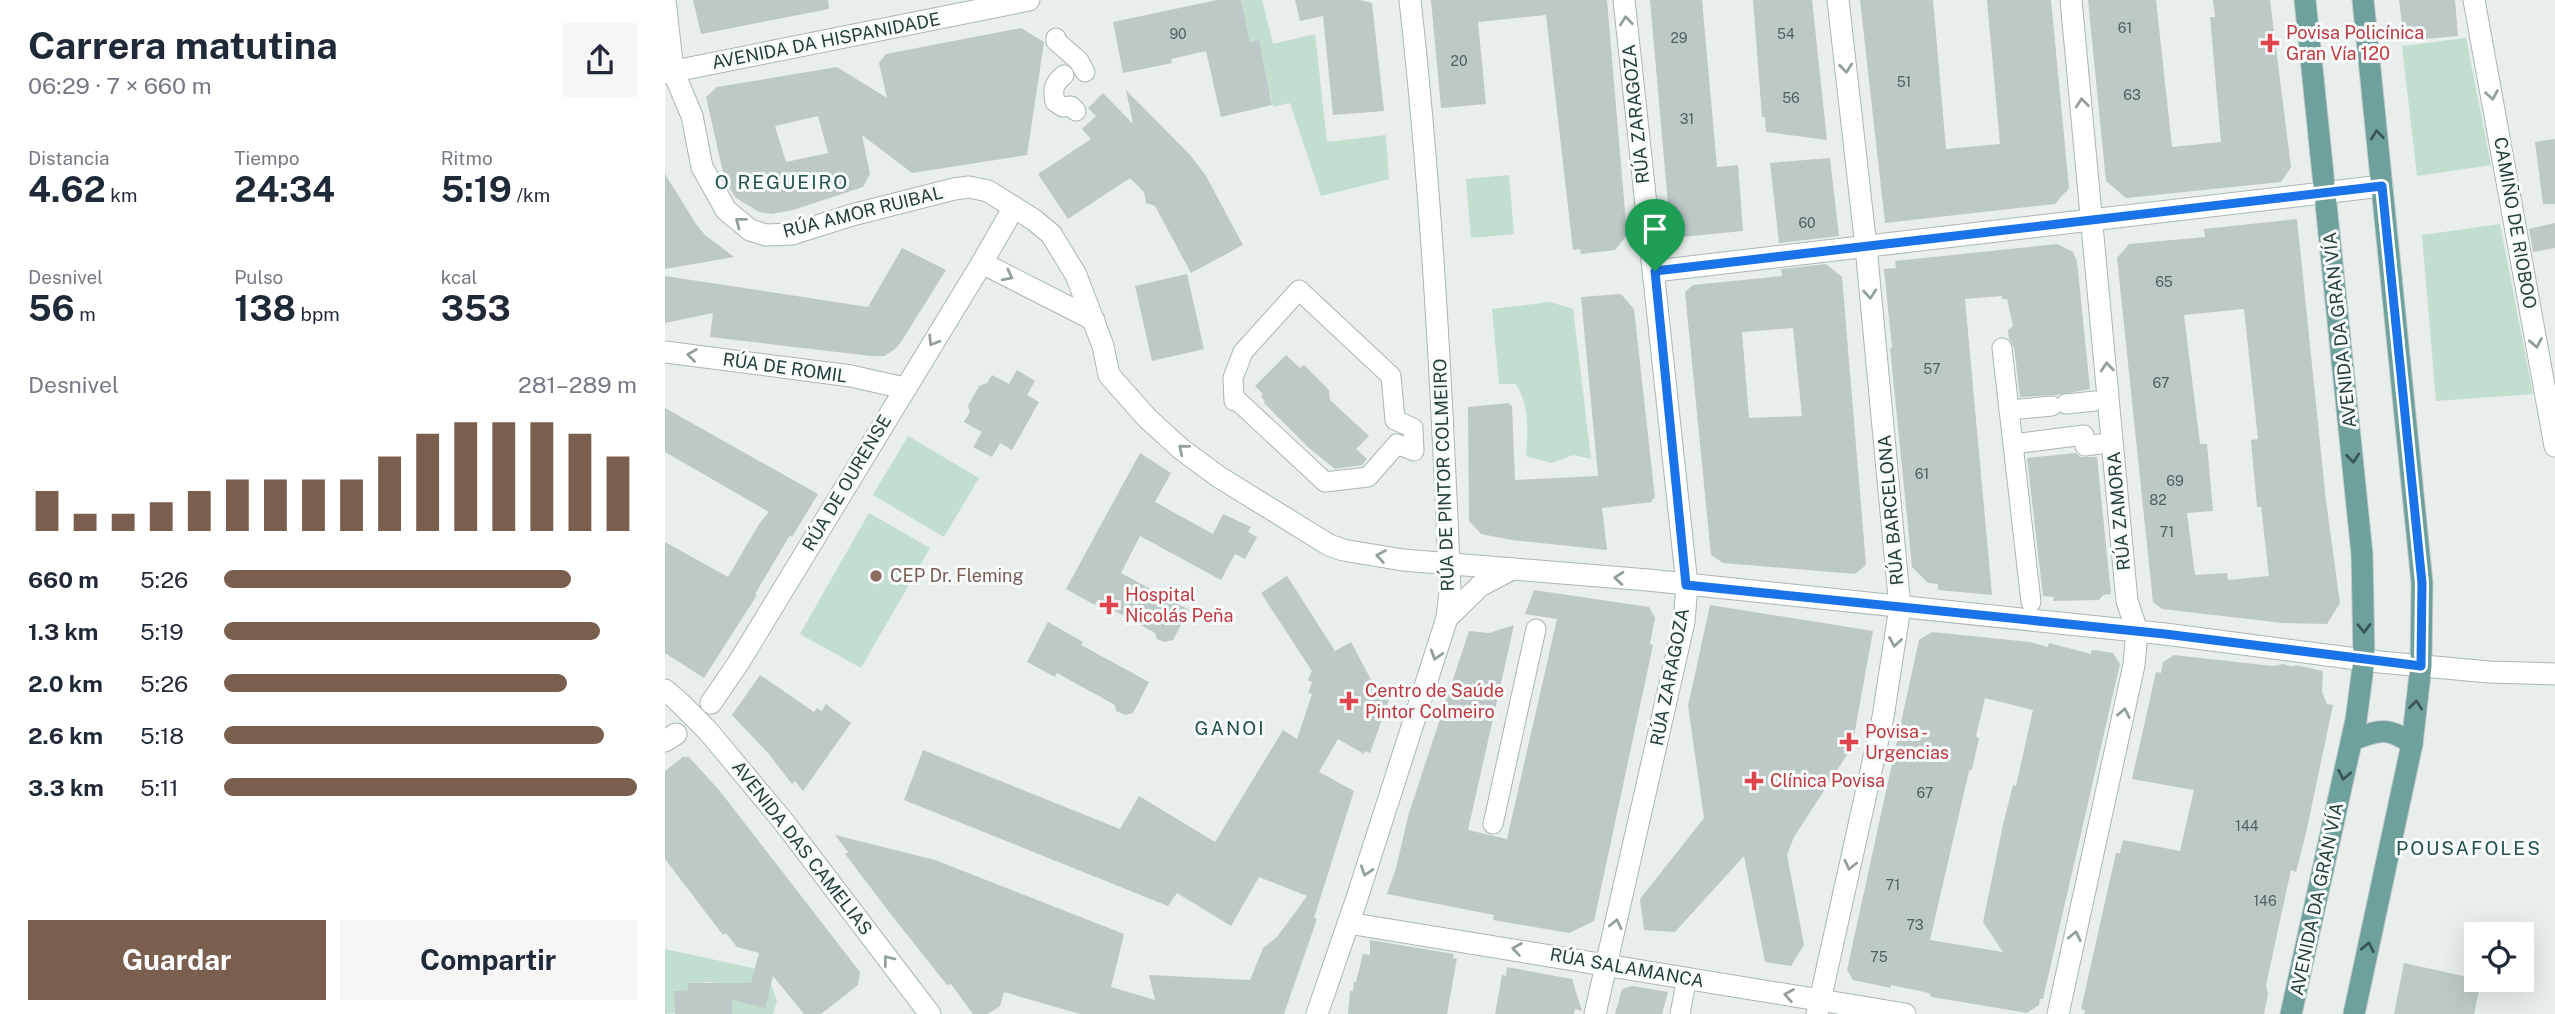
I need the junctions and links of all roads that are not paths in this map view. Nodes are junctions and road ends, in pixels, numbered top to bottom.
1 (665, 0) edge
2 (1029, 0) edge
3 (1410, 0) edge
4 (1624, 0) edge
5 (1838, 0) edge
6 (2071, 0) edge
7 (2305, 0) edge
8 (2363, 0) edge
9 (2474, 0) edge
10 (1056, 37) dead end
11 (669, 72) edge
12 (1076, 110) dead end
13 (2382, 186) junction
14 (2325, 192) junction
15 (1014, 207) junction
16 (2093, 220) junction
17 (1866, 247) junction
18 (982, 263) junction
19 (1655, 271) junction
20 (1094, 320) junction
21 (2002, 348) dead end
22 (665, 352) edge
23 (1233, 378) joint
24 (904, 388) junction
25 (2095, 401) dead end
26 (2009, 410) junction
27 (2013, 444) junction
28 (2100, 444) dead end
29 (2555, 446) edge
30 (1449, 564) junction
31 (1512, 569) junction
32 (1686, 585) junction
33 (2031, 602) dead end
34 (1900, 607) junction
35 (1447, 618) junction
36 (1536, 629) dead end
37 (2137, 631) junction
38 (2364, 660) junction
39 (2421, 666) junction
40 (2555, 674) edge
41 (671, 695) edge
42 (711, 703) dead end
43 (2352, 740) junction
44 (2412, 744) junction
45 (1493, 824) dead end
46 (1349, 923) junction
47 (1607, 964) junction
48 (1685, 988) dead end
49 (1818, 1007) edge
50 (930, 1014) edge
51 (1317, 1014) edge
52 (1595, 1014) edge
53 (1680, 1014) edge
54 (1905, 1014) edge
55 (2058, 1014) edge
56 (2291, 1014) edge
57 (2354, 1014) edge

1 - 11 street, RÚA AMOR RUIBAL
2 - 11 street, AVENIDA DA HISPANIDADE
3 - 30 street, RÚA DE PINTOR COLMEIRO
19 -> 4 street, RÚA ZARAGOZA
5 -> 17 street, RÚA BARCELONA
16 -> 6 street, RÚA ZAMORA
7 - 14 main road, AVENIDA DA GRAN VÍA
13 -> 8 main road
9 -> 29 street, CAMIÑO DE RIOBOO
10 - 12 street
15 -> 11 street, RÚA AMOR RUIBAL
13 - 14 street
13 - 39 main road
14 - 16 street
14 -> 38 main road, AVENIDA DA GRAN VÍA
15 - 18 street, RÚA DE OURENSE
15 - 20 street, RÚA AMOR RUIBAL
16 - 17 street
37 -> 16 street, RÚA ZAMORA
17 - 19 street
17 -> 34 street, RÚA BARCELONA
18 -> 20 street
18 -> 24 street, RÚA DE OURENSE
19 - 32 street, RÚA ZARAGOZA
30 -> 20 street, RÚA AMOR RUIBAL
21 - 26 street
24 -> 22 street, RÚA DE ROMIL
23 - 23 street
24 - 42 street, RÚA DE OURENSE
25 - 26 street
26 - 27 street
27 - 28 street
27 - 33 street
30 - 31 street, RÚA AMOR RUIBAL
30 - 35 street, RÚA DE PINTOR COLMEIRO
32 -> 31 street, RÚA AMOR RUIBAL
31 - 35 street
32 - 34 street, RÚA AMOR RUIBAL
47 -> 32 street, RÚA ZARAGOZA
34 - 37 street, RÚA AMOR RUIBAL
34 -> 49 street, RÚA BARCELONA
35 -> 46 street, RÚA DE PINTOR COLMEIRO
36 - 45 street
37 - 38 street, RÚA AMOR RUIBAL
55 -> 37 street, RÚA ZAMORA
38 - 39 street
38 - 43 main road, AVENIDA DA GRAN VÍA
39 - 40 street
44 -> 39 main road
50 -> 41 street, AVENIDA DAS CAMELIAS, bridge
43 - 44 main road
43 -> 56 main road, AVENIDA DA GRAN VÍA
57 -> 44 main road
47 -> 46 street, RÚA SALAMANCA
46 - 51 street, RÚA DE PINTOR COLMEIRO
49 -> 47 street, RÚA SALAMANCA
47 - 52 street, RÚA ZARAGOZA
48 - 53 street
49 - 54 street, RÚA SALAMANCA

